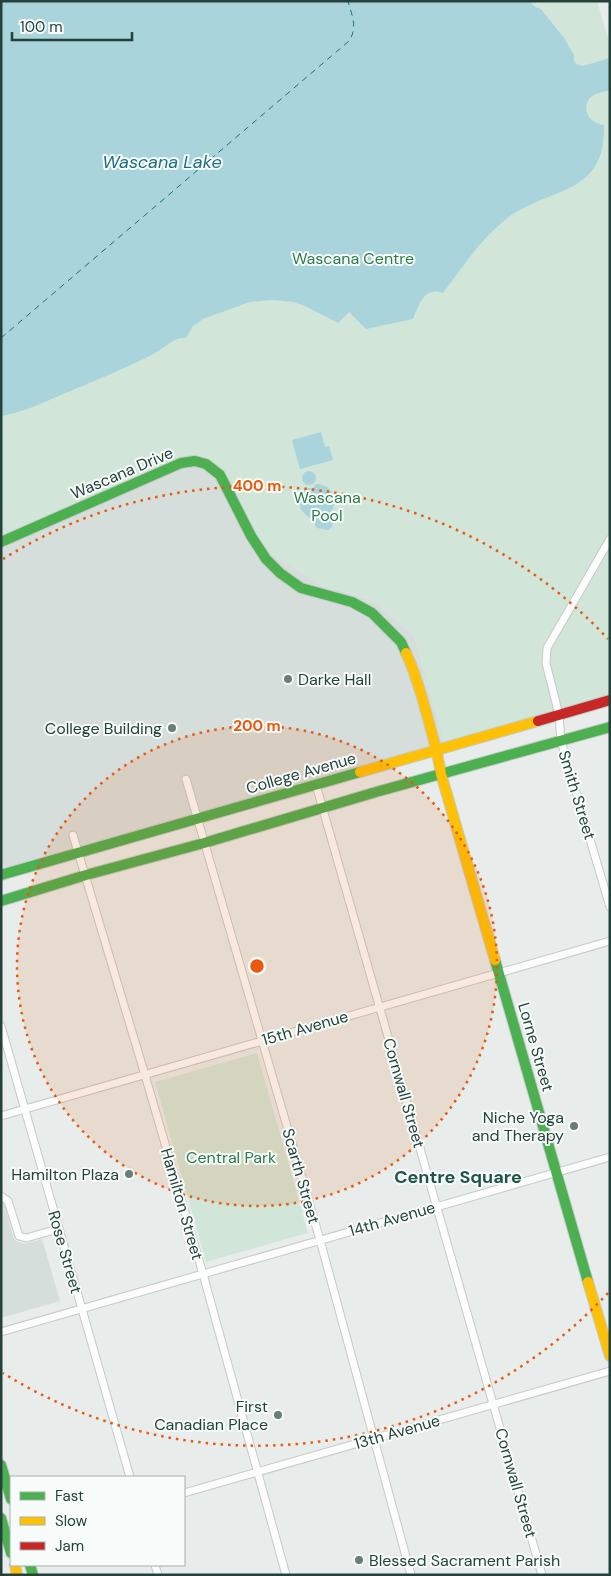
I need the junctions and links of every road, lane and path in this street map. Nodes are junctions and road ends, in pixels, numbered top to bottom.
1 (610, 539) edge
2 (1, 542) edge
3 (610, 700) edge
4 (559, 715) junction
5 (610, 727) edge
6 (561, 741) junction
7 (437, 750) junction
8 (442, 774) junction
9 (186, 779) dead end
10 (316, 785) junction
11 (323, 808) junction
12 (197, 818) junction
13 (73, 835) dead end
14 (204, 843) junction
15 (79, 852) junction
16 (1, 875) edge
17 (86, 875) junction
18 (1, 901) edge
19 (610, 907) edge
20 (610, 941) edge
21 (499, 972) junction
22 (380, 1007) junction
23 (1, 1026) edge
24 (262, 1041) junction
25 (145, 1075) junction
26 (25, 1110) junction
27 (1, 1116) edge
28 (610, 1157) edge
29 (556, 1172) junction
30 (1, 1196) edge
31 (437, 1206) junction
32 (58, 1229) junction
33 (320, 1240) junction
34 (203, 1274) junction
35 (81, 1309) junction
36 (1, 1332) edge
37 (610, 1356) edge
38 (610, 1371) edge
39 (493, 1404) junction
40 (373, 1438) junction
41 (1, 1465) edge
42 (257, 1472) junction
43 (130, 1476) edge
44 (185, 1492) edge
45 (10, 1496) edge
46 (1, 1518) edge
47 (7, 1543) edge
48 (286, 1575) edge
49 (411, 1575) edge
50 (542, 1575) edge

1 - 4 street, Smith Street
2 - 7 main road, Wascana Drive
3 - 4 main road, College Avenue
4 - 6 street, Smith Street
4 - 7 main road, College Avenue
5 - 6 main road
6 - 8 main road
6 - 19 street, Smith Street
7 - 8 main road, Wascana Drive
7 - 10 main road, College Avenue
8 - 11 main road
8 - 21 main road, Lorne Street
9 - 12 street, Scarth Street
10 - 11 street, Cornwall Street
10 - 12 main road, College Avenue
11 - 14 main road
11 - 22 street, Cornwall Street
12 - 14 street, Scarth Street
12 - 15 main road, College Avenue
13 - 15 street, Hamilton Street
14 - 17 main road
14 - 24 street, Scarth Street
15 - 16 main road, College Avenue
15 - 17 street, Hamilton Street
17 - 18 main road
17 - 25 street, Hamilton Street
20 - 21 street, 15th Avenue
21 - 22 street, 15th Avenue
21 - 29 main road, Lorne Street
22 - 24 street, 15th Avenue
22 - 31 street, Cornwall Street
23 - 26 street, Rose Street
24 - 25 street, 15th Avenue
24 - 33 street, Scarth Street
25 - 26 street, 15th Avenue
25 - 34 street, Hamilton Street
26 - 27 street, 15th Avenue
26 - 32 street, Rose Street
28 - 29 street, 14th Avenue
29 - 31 street, 14th Avenue
29 - 37 main road, Lorne Street
30 - 32 street
31 - 33 street, 14th Avenue
31 - 39 street, Cornwall Street
32 - 35 street, Rose Street
33 - 34 street, 14th Avenue
33 - 40 street, Scarth Street
34 - 35 street, 14th Avenue
34 - 42 street, Hamilton Street
35 - 36 street, 14th Avenue
35 - 43 street, Rose Street
38 - 39 street, 13th Avenue
39 - 40 street, 13th Avenue
39 - 50 street, Cornwall Street
40 - 42 street, 13th Avenue
40 - 49 street, Scarth Street
41 - 45 main road
42 - 44 street, 13th Avenue
42 - 48 street, Hamilton Street
46 - 47 main road

